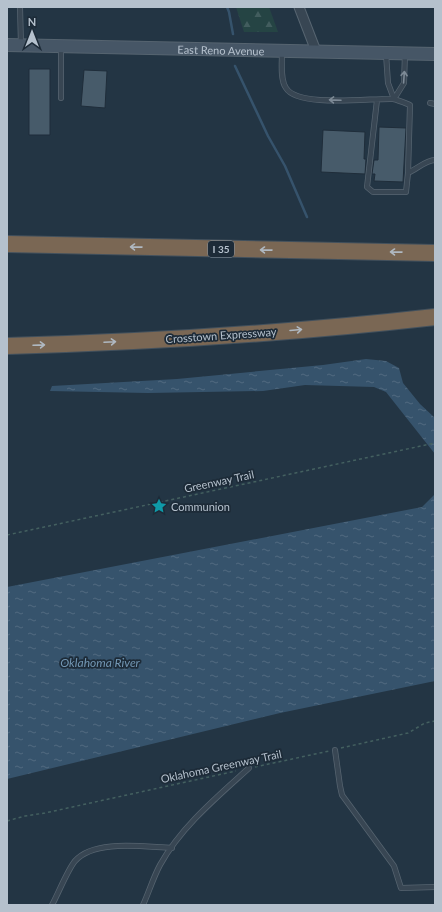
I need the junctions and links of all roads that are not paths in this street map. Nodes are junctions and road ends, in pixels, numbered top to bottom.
1 (20, 7) edge
2 (299, 7) edge
3 (7, 45) edge
4 (21, 45) junction
5 (61, 46) junction
6 (282, 50) junction
7 (316, 51) junction
8 (386, 52) junction
9 (405, 53) junction
10 (435, 54) edge
11 (61, 98) dead end
12 (394, 99) junction
13 (376, 100) junction
14 (435, 160) edge
15 (408, 173) junction
16 (7, 244) edge
17 (435, 253) edge
18 (435, 317) edge
19 (7, 346) edge
20 (335, 750) road end
21 (249, 768) road end
22 (172, 848) junction
23 (435, 887) edge
24 (52, 905) edge
25 (143, 905) edge

1 - 4 lane
2 - 7 street
3 - 4 main road, East Reno Avenue
4 - 5 main road, East Reno Avenue
5 - 6 main road, East Reno Avenue
5 - 11 lane
6 - 7 main road, East Reno Avenue
13 -> 6 lane
7 - 8 main road, East Reno Avenue
8 - 9 main road, East Reno Avenue
8 - 12 lane
9 - 10 main road, East Reno Avenue
12 -> 9 lane
12 - 13 lane
12 - 15 lane
13 - 15 lane
14 - 15 lane
17 -> 16 highway, I 35
19 -> 18 highway, Crosstown Expressway
20 - 23 lane
21 - 22 lane
22 - 24 lane
22 - 25 lane

